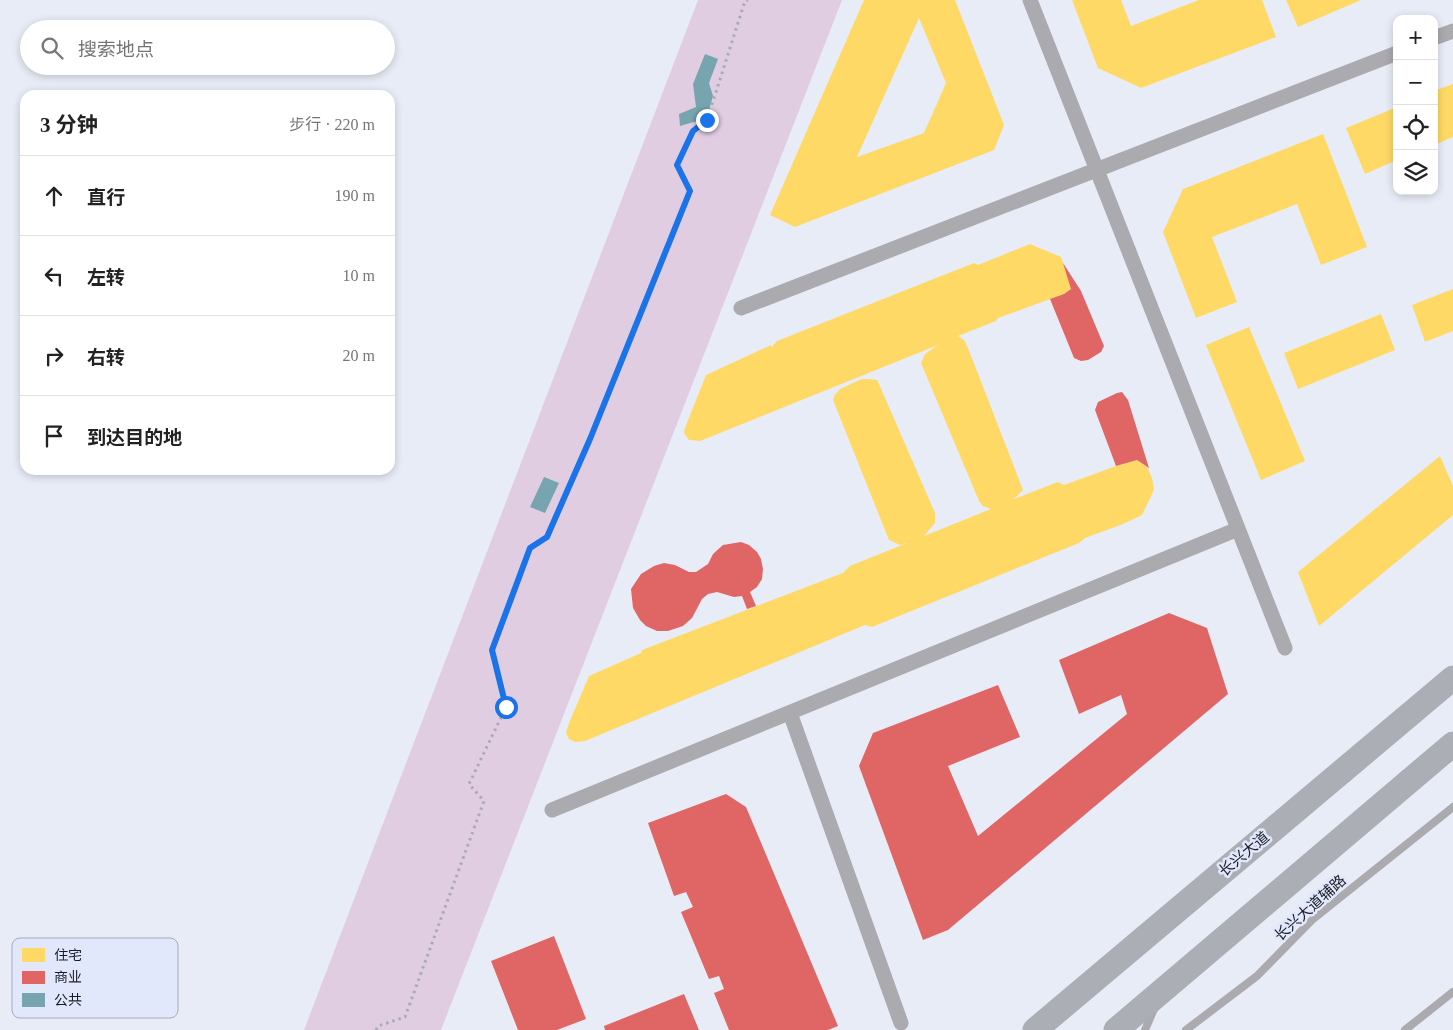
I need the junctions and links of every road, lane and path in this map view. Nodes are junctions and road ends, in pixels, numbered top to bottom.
1 (748, 0) edge
2 (1030, 0) edge
3 (1453, 31) edge
4 (1438, 37) edge
5 (1393, 55) edge
6 (1096, 169) junction
7 (741, 308) dead end
8 (1238, 530) junction
9 (1285, 648) dead end
10 (1453, 678) edge
11 (790, 713) junction
12 (1453, 744) edge
13 (1453, 807) edge
14 (552, 810) dead end
15 (1162, 991) junction
16 (1453, 992) edge
17 (901, 1023) dead end
18 (376, 1030) edge
19 (1035, 1030) edge
20 (1116, 1030) edge
21 (1145, 1030) edge
22 (1186, 1030) edge
23 (1405, 1030) edge

1 - 18 path
2 - 6 street
3 - 4 street
5 - 6 street
6 - 7 street
6 - 8 street
8 - 9 street
8 - 11 street
10 - 19 main road, 长兴大道
11 - 14 street
11 - 17 street
12 - 15 main road
13 - 22 lane, 长兴大道辅路
15 - 20 main road
15 - 21 lane
16 - 23 lane

